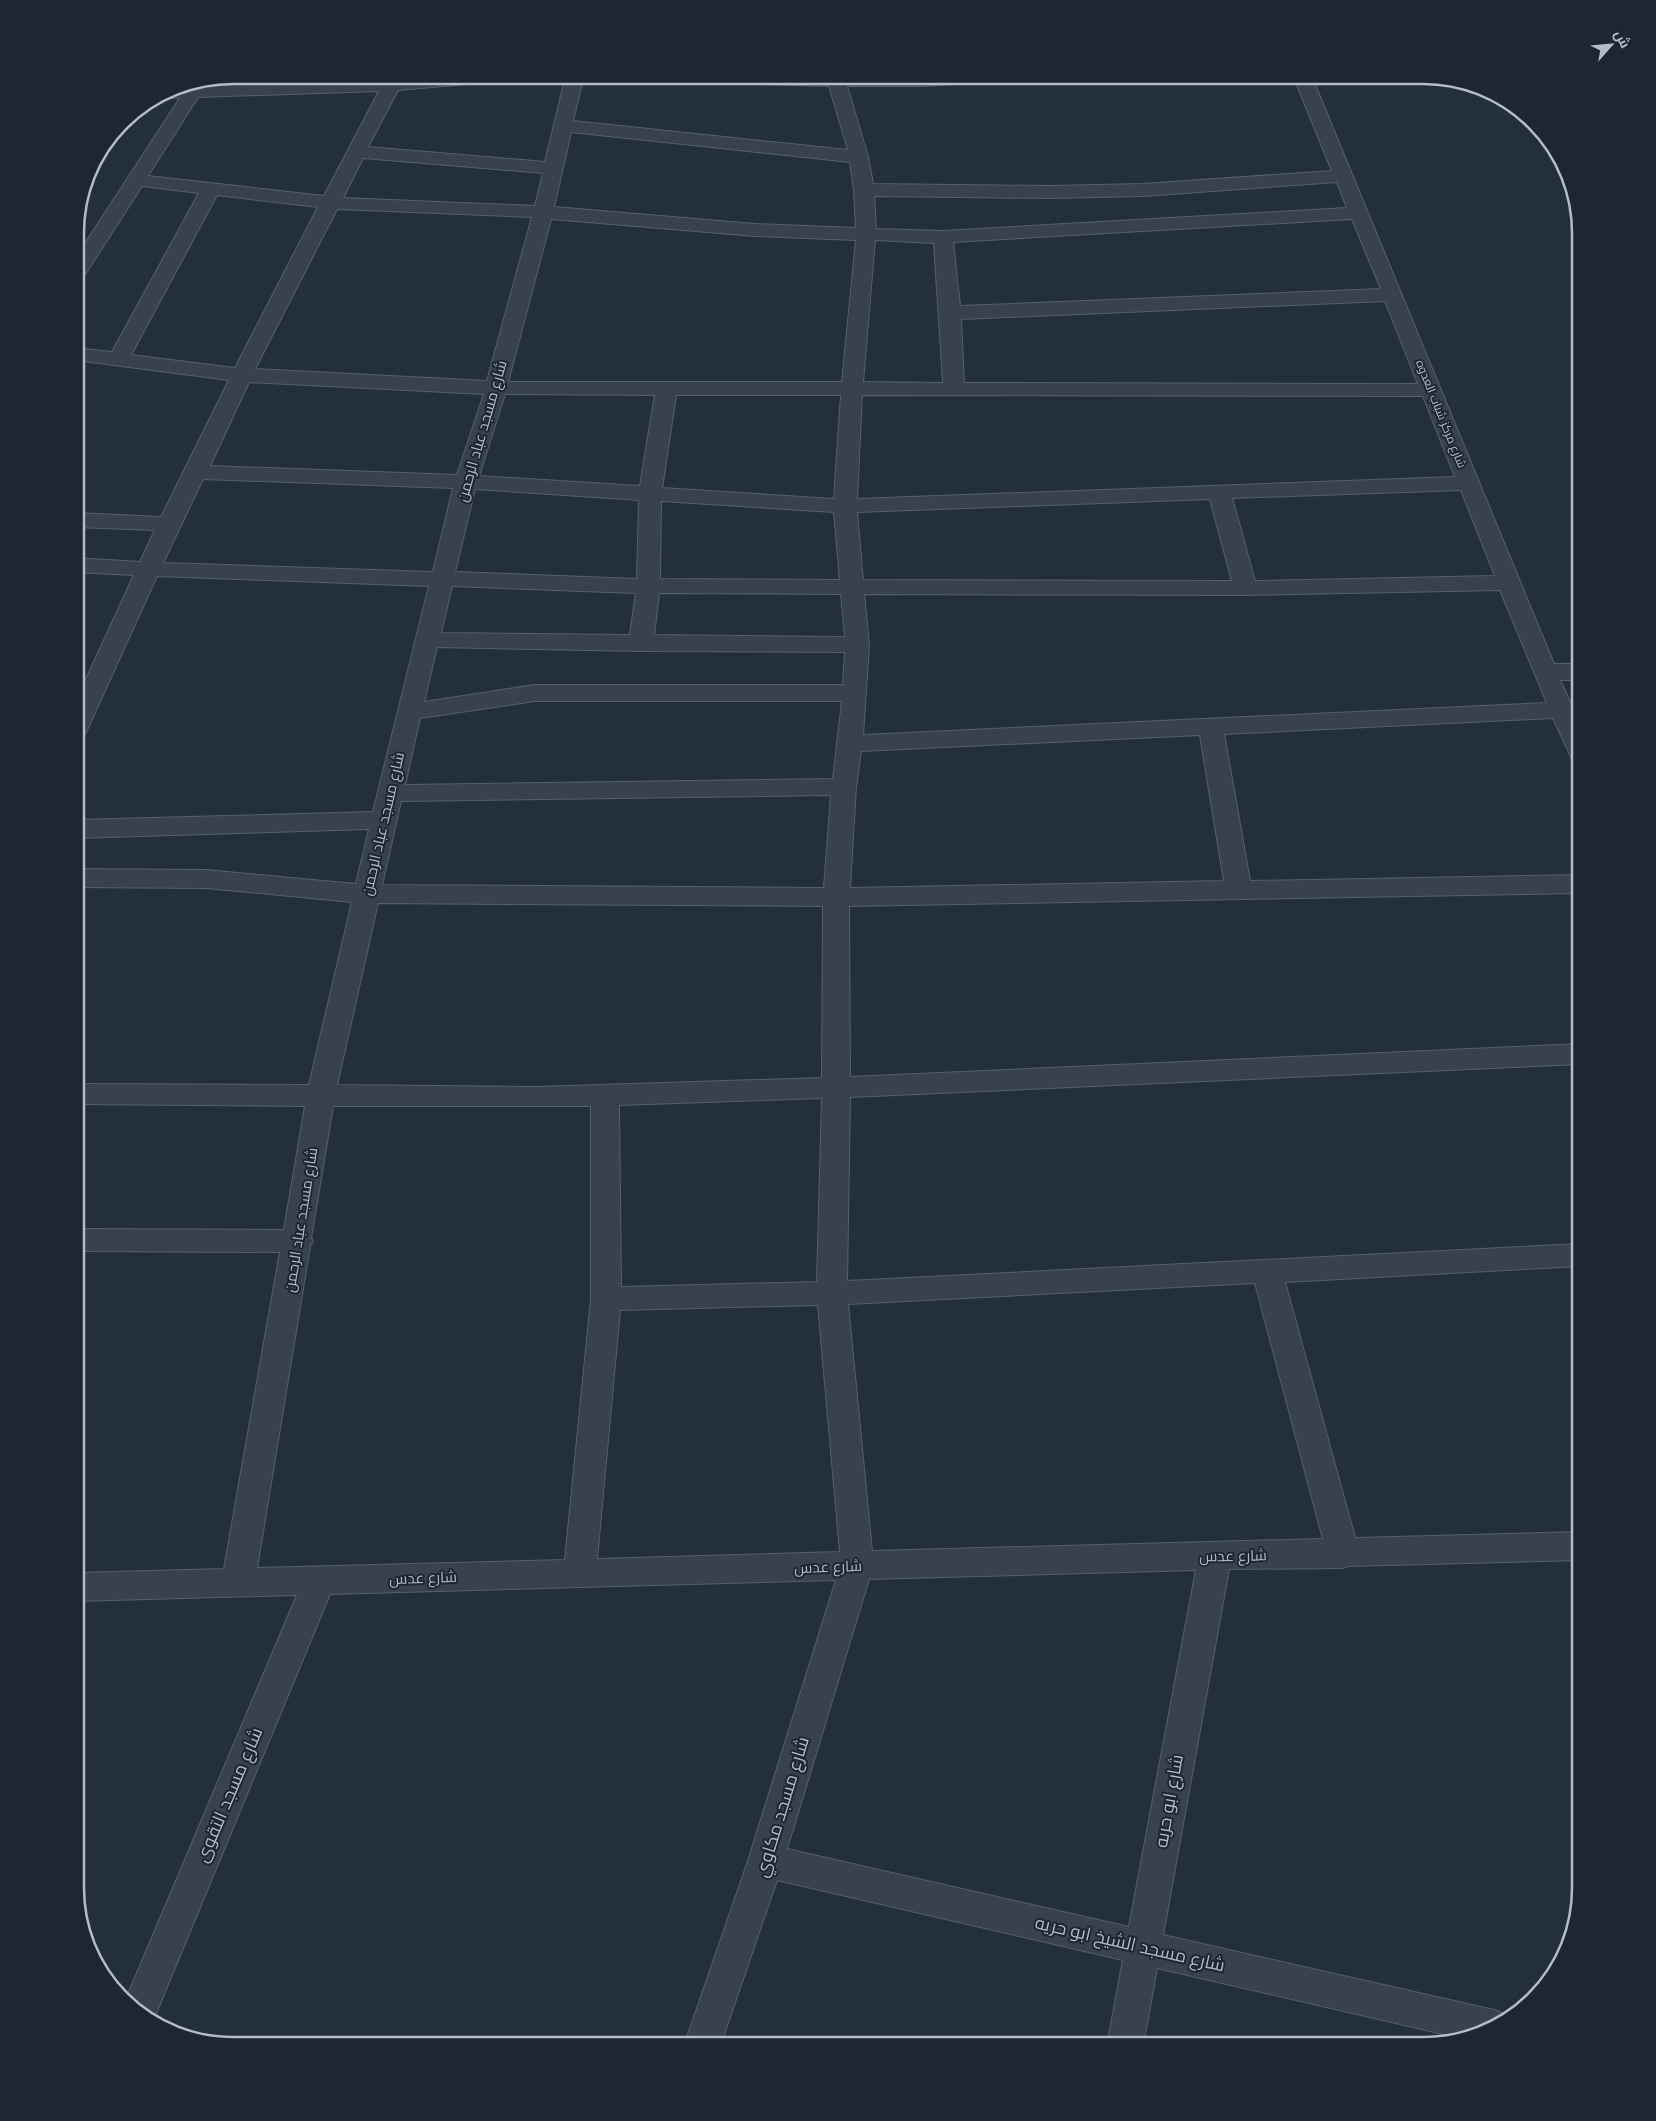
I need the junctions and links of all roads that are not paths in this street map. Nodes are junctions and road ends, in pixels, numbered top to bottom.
1 (403, 84) edge
2 (572, 84) edge
3 (838, 84) edge
4 (1306, 84) edge
5 (391, 85) junction
6 (182, 93) edge
7 (192, 93) junction
8 (563, 126) junction
9 (357, 152) junction
10 (858, 157) junction
11 (553, 168) junction
12 (1343, 176) junction
13 (137, 180) junction
14 (211, 189) junction
15 (864, 190) junction
16 (331, 203) junction
17 (543, 212) junction
18 (1359, 213) junction
19 (866, 233) junction
20 (943, 237) junction
21 (84, 261) edge
22 (1393, 295) junction
23 (950, 313) junction
24 (84, 355) edge
25 (118, 360) junction
26 (242, 375) junction
27 (496, 388) junction
28 (666, 389) junction
29 (852, 389) junction
30 (954, 390) junction
31 (1431, 390) junction
32 (196, 472) junction
33 (466, 482) junction
34 (1469, 483) junction
35 (650, 492) junction
36 (1220, 493) junction
37 (845, 506) junction
38 (84, 520) edge
39 (169, 524) junction
40 (84, 565) edge
41 (150, 569) junction
42 (442, 579) junction
43 (1509, 583) junction
44 (648, 586) junction
45 (851, 586) junction
46 (1245, 588) junction
47 (427, 640) junction
48 (641, 644) junction
49 (857, 646) junction
50 (1545, 672) junction
51 (1572, 672) edge
52 (855, 692) junction
53 (1562, 710) junction
54 (84, 711) edge
55 (410, 712) junction
56 (1211, 727) junction
57 (1572, 733) edge
58 (850, 744) junction
59 (844, 787) junction
60 (390, 793) junction
61 (384, 820) junction
62 (84, 829) edge
63 (84, 878) edge
64 (1572, 884) edge
65 (1239, 891) junction
66 (366, 894) junction
67 (836, 897) junction
68 (1572, 1054) edge
69 (836, 1088) junction
70 (84, 1094) edge
71 (322, 1095) junction
72 (605, 1095) junction
73 (84, 1240) edge
74 (298, 1240) junction
75 (1572, 1255) edge
76 (1267, 1271) junction
77 (832, 1293) junction
78 (606, 1299) junction
79 (1572, 1546) edge
80 (1343, 1554) junction
81 (1214, 1557) junction
82 (857, 1566) junction
83 (580, 1574) junction
84 (320, 1580) junction
85 (238, 1583) junction
86 (84, 1588) edge
87 (766, 1861) junction
88 (1143, 1947) junction
89 (141, 2005) edge
90 (1481, 2025) edge
91 (705, 2037) edge
92 (1128, 2037) edge

1 - 5 street
2 - 8 street, شارع مسجد عباد الرحمن
3 - 10 street
4 - 12 street, شارع مركز شباب العدوه
5 - 7 street
5 - 9 street
6 - 7 street
7 - 13 street
8 - 10 street
8 - 11 street, شارع مسجد عباد الرحمن
9 - 11 street
9 - 16 street
10 - 15 street
11 - 17 street, شارع مسجد عباد الرحمن
12 - 15 street
12 - 18 street, شارع مركز شباب العدوه
13 - 14 street
13 - 21 street
14 - 16 street
14 - 25 street
15 - 19 street
16 - 17 street
16 - 26 street
17 - 19 street
17 - 27 street, شارع مسجد عباد الرحمن
18 - 20 street
18 - 22 street, شارع مركز شباب العدوه
19 - 20 street
19 - 29 street
20 - 23 street
22 - 23 street
22 - 31 street, شارع مركز شباب العدوه
23 - 30 street
24 - 25 street
25 - 26 street
26 - 27 street
26 - 32 street
27 - 28 street
27 - 33 street, شارع مسجد عباد الرحمن
28 - 29 street
28 - 35 street
29 - 30 street
29 - 37 street
30 - 31 street
31 - 34 street, شارع مركز شباب العدوه
32 - 33 street
32 - 39 street
33 - 35 street
33 - 42 street, شارع مسجد عباد الرحمن
34 - 36 street
34 - 43 street, شارع مركز شباب العدوه
35 - 37 street
35 - 44 street
36 - 37 street
36 - 46 street
37 - 45 street
38 - 39 street
39 - 41 street
40 - 41 street
41 - 42 street
41 - 54 street
42 - 44 street
42 - 47 street, شارع مسجد عباد الرحمن
43 - 46 street
43 - 50 street, شارع مركز شباب العدوه
44 - 45 street
44 - 48 street
45 - 46 street
45 - 49 street
47 - 48 street
47 - 55 street, شارع مسجد عباد الرحمن
48 - 49 street
49 - 52 street
50 - 51 street
50 - 53 street, شارع مركز شباب العدوه
52 - 55 street
52 - 58 street
53 - 56 street
53 - 57 street, شارع مركز شباب العدوه
55 - 60 street, شارع مسجد عباد الرحمن
56 - 58 street
56 - 65 street
58 - 59 street
59 - 60 street
59 - 67 street
60 - 61 street, شارع مسجد عباد الرحمن
61 - 62 street
61 - 66 street, شارع مسجد عباد الرحمن
63 - 66 street
64 - 65 street
65 - 67 street
66 - 67 street
66 - 71 street, شارع مسجد عباد الرحمن
67 - 69 street
68 - 69 street
69 - 72 street
69 - 77 street
70 - 71 street
71 - 72 street
71 - 74 street, شارع مسجد عباد الرحمن
72 - 78 street
73 - 74 street
74 - 85 street, شارع مسجد عباد الرحمن
75 - 76 street
76 - 77 street
76 - 80 street
77 - 78 street
77 - 82 street
78 - 83 street
79 - 80 street, شارع عدس
80 - 81 street, شارع عدس
81 - 82 street, شارع عدس
81 - 88 street, شارع ابو حربه
82 - 83 street, شارع عدس
82 - 87 street, شارع مسجد مكاوي
83 - 84 street, شارع عدس
84 - 85 street, شارع عدس
84 - 89 street, شارع مسجد التقوى
85 - 86 street, شارع عدس
87 - 88 street, شارع مسجد الشيخ ابو حريه
87 - 91 street, شارع مسجد مكاوي
88 - 90 street, شارع مسجد الشيخ ابو حريه
88 - 92 street, شارع ابو حربه

